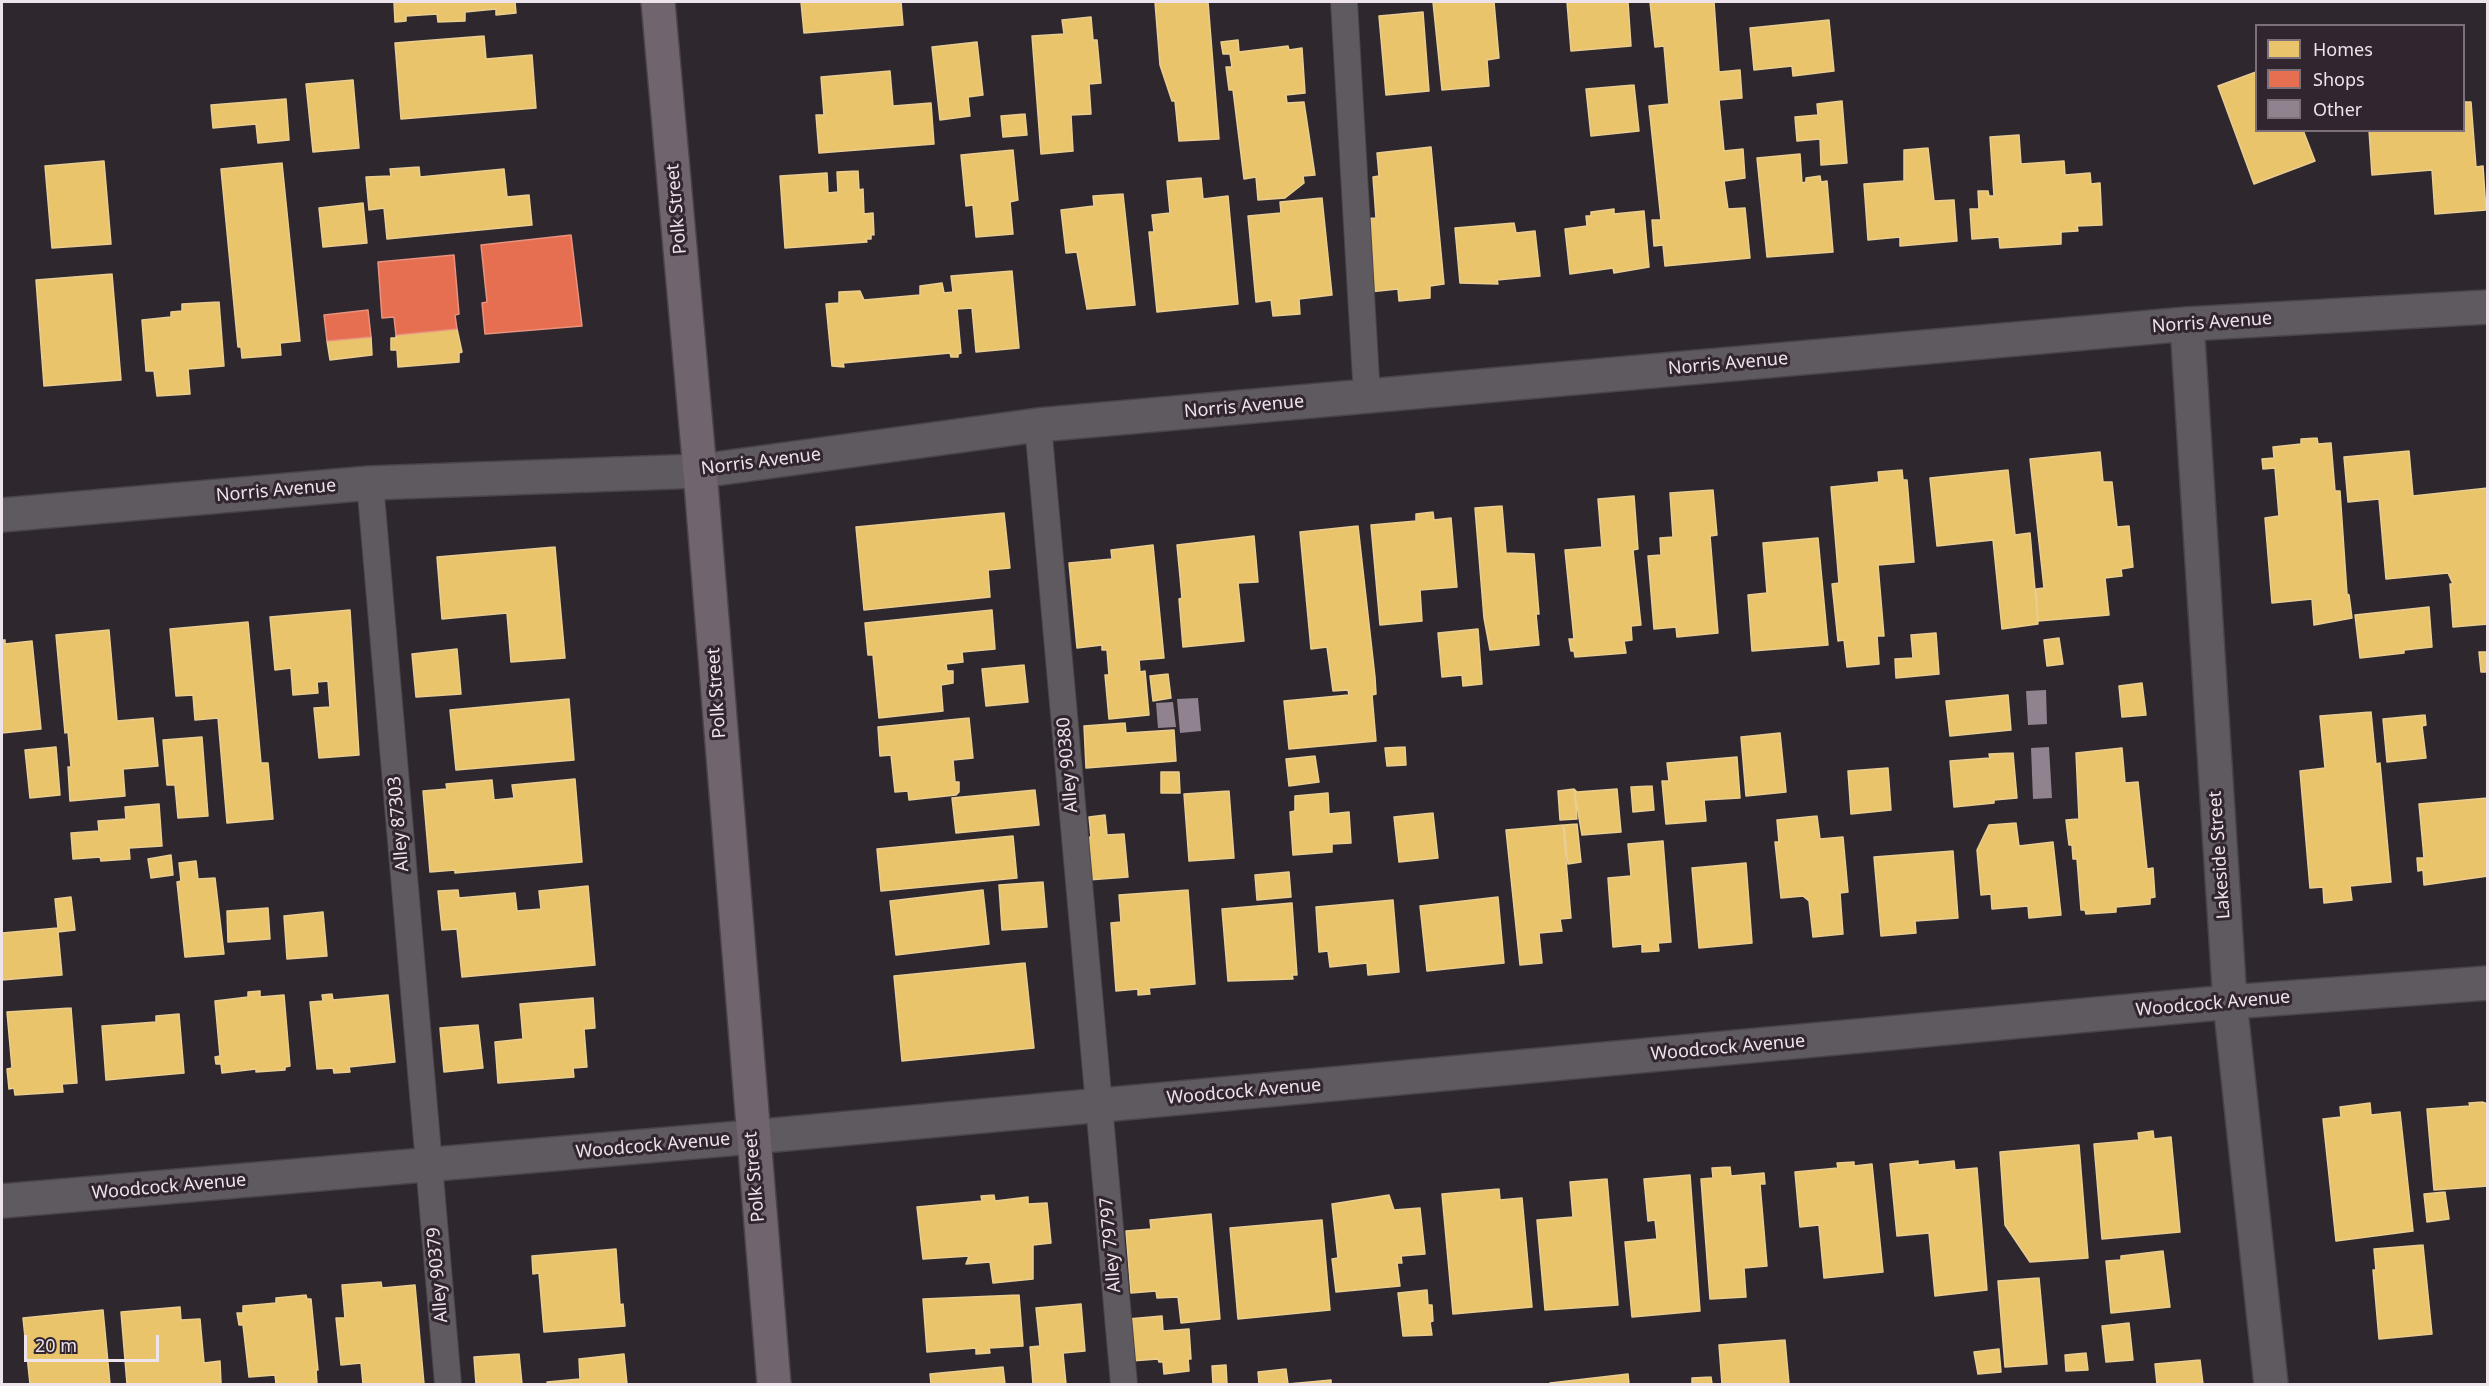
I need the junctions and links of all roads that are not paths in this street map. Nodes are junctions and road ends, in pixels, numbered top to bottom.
1 (658, 2) edge
2 (1344, 2) edge
3 (2487, 307) edge
4 (2187, 324) junction
5 (1367, 396) junction
6 (1038, 425) junction
7 (700, 471) junction
8 (370, 483) junction
9 (2, 515) edge
10 (2487, 983) edge
11 (2230, 1002) junction
12 (1098, 1105) junction
13 (752, 1137) junction
14 (428, 1165) junction
15 (2, 1202) edge
16 (448, 1384) edge
17 (774, 1384) edge
18 (1124, 1384) edge
19 (2271, 1384) edge

1 - 7 main road, Polk Street
2 - 5 lane
3 - 4 street, Norris Avenue
4 - 5 street, Norris Avenue
4 - 11 street, Lakeside Street
5 - 6 street, Norris Avenue
6 - 7 street, Norris Avenue
6 - 12 lane, Alley 90380
7 - 8 street, Norris Avenue
7 - 13 main road, Polk Street
8 - 9 street, Norris Avenue
8 - 14 lane, Alley 87303
10 - 11 street, Woodcock Avenue
11 - 12 street, Woodcock Avenue
11 - 19 street, Lakeside Street
12 - 13 street, Woodcock Avenue
12 - 18 lane, Alley 79797
13 - 14 street, Woodcock Avenue
13 - 17 main road, Polk Street
14 - 15 street, Woodcock Avenue
14 - 16 lane, Alley 90379

